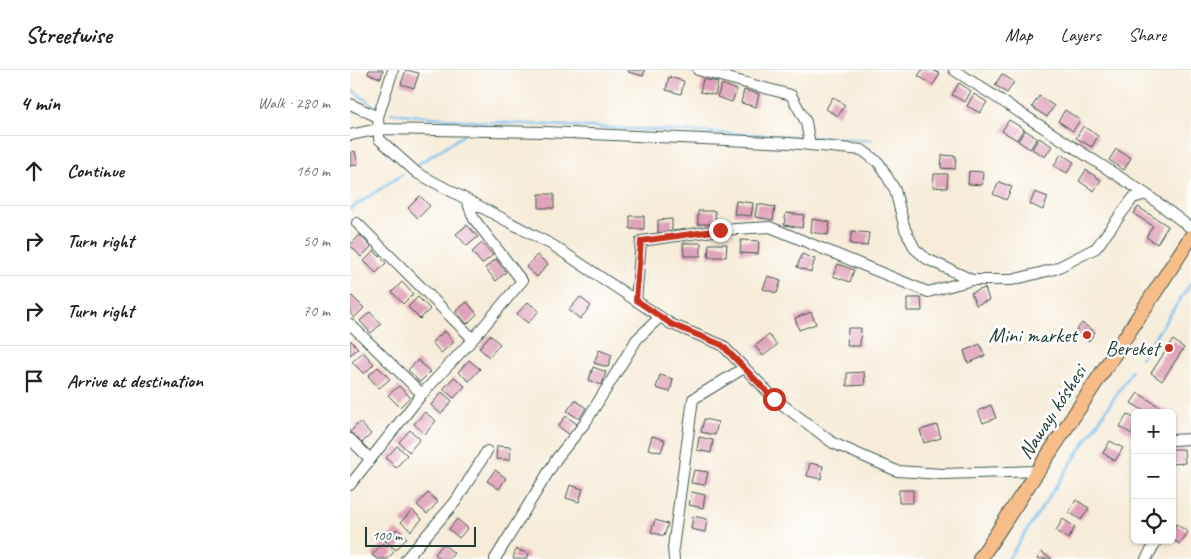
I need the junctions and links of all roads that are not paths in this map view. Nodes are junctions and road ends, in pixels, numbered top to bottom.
1 (393, 70) edge
2 (698, 70) edge
3 (954, 70) edge
4 (350, 104) edge
5 (378, 117) junction
6 (379, 129) junction
7 (350, 135) edge
8 (810, 145) junction
9 (1146, 194) junction
10 (466, 199) junction
11 (357, 223) dead end
12 (1191, 228) edge
13 (1191, 237) edge
14 (972, 280) junction
15 (636, 300) junction
16 (660, 317) junction
17 (350, 324) edge
18 (473, 339) junction
19 (744, 368) junction
20 (422, 394) junction
21 (350, 439) edge
22 (1191, 439) edge
23 (1176, 440) edge
24 (487, 451) dead end
25 (370, 459) junction
26 (1038, 471) junction
27 (350, 485) edge
28 (1155, 544) edge
29 (406, 559) edge
30 (495, 559) edge
31 (674, 559) edge
32 (980, 559) edge
33 (1146, 559) edge

1 - 5 street
2 - 8 street
3 - 9 street
4 - 5 street
5 - 6 street
6 - 7 street
6 - 8 street
6 - 10 street
8 - 14 street
9 - 12 street
9 - 14 street
10 - 15 street
10 - 18 street
11 - 18 street
13 - 26 main road, Nawayı kóshesi
14 - 15 street
15 - 16 street
16 - 19 street
16 - 30 street
17 - 20 street
18 - 20 street
19 - 26 street
19 - 31 street
20 - 25 street
21 - 25 street
22 - 23 street
24 - 29 street
25 - 27 street
26 - 32 main road, Nawayı kóshesi
28 - 33 street

